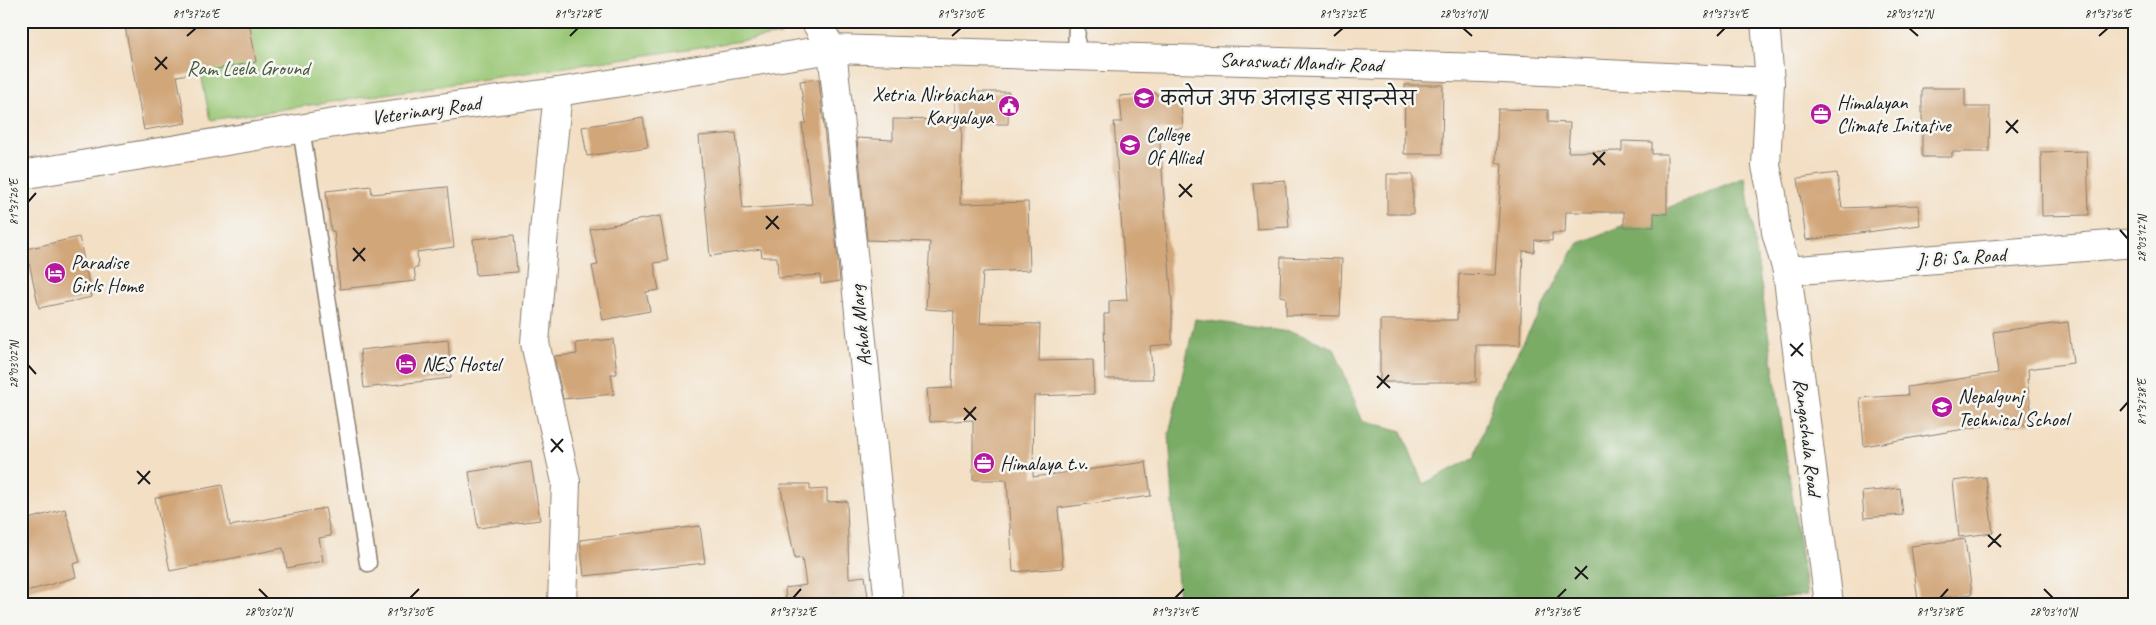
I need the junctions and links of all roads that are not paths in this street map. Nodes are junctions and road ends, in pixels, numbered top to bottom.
1 (815, 21) edge
2 (1077, 21) edge
3 (1765, 21) edge
4 (832, 49) junction
5 (1076, 56) junction
6 (1770, 82) junction
7 (558, 92) junction
8 (301, 128) junction
9 (21, 174) edge
10 (2135, 243) edge
11 (1786, 271) junction
12 (368, 563) dead end
13 (562, 604) edge
14 (889, 604) edge
15 (1830, 604) edge

1 - 4 street
2 - 5 lane
3 - 6 street, Rangashala Road
4 - 5 street, Saraswati Mandir Road
4 - 7 street, Veterinary Road
4 - 14 street, Ashok Marg
5 - 6 street, Saraswati Mandir Road
6 - 11 street, Rangashala Road
7 - 8 street, Veterinary Road
7 - 13 street
8 - 9 street, Veterinary Road
8 - 12 lane
10 - 11 street, Ji Bi Sa Road
11 - 15 street, Rangashala Road

